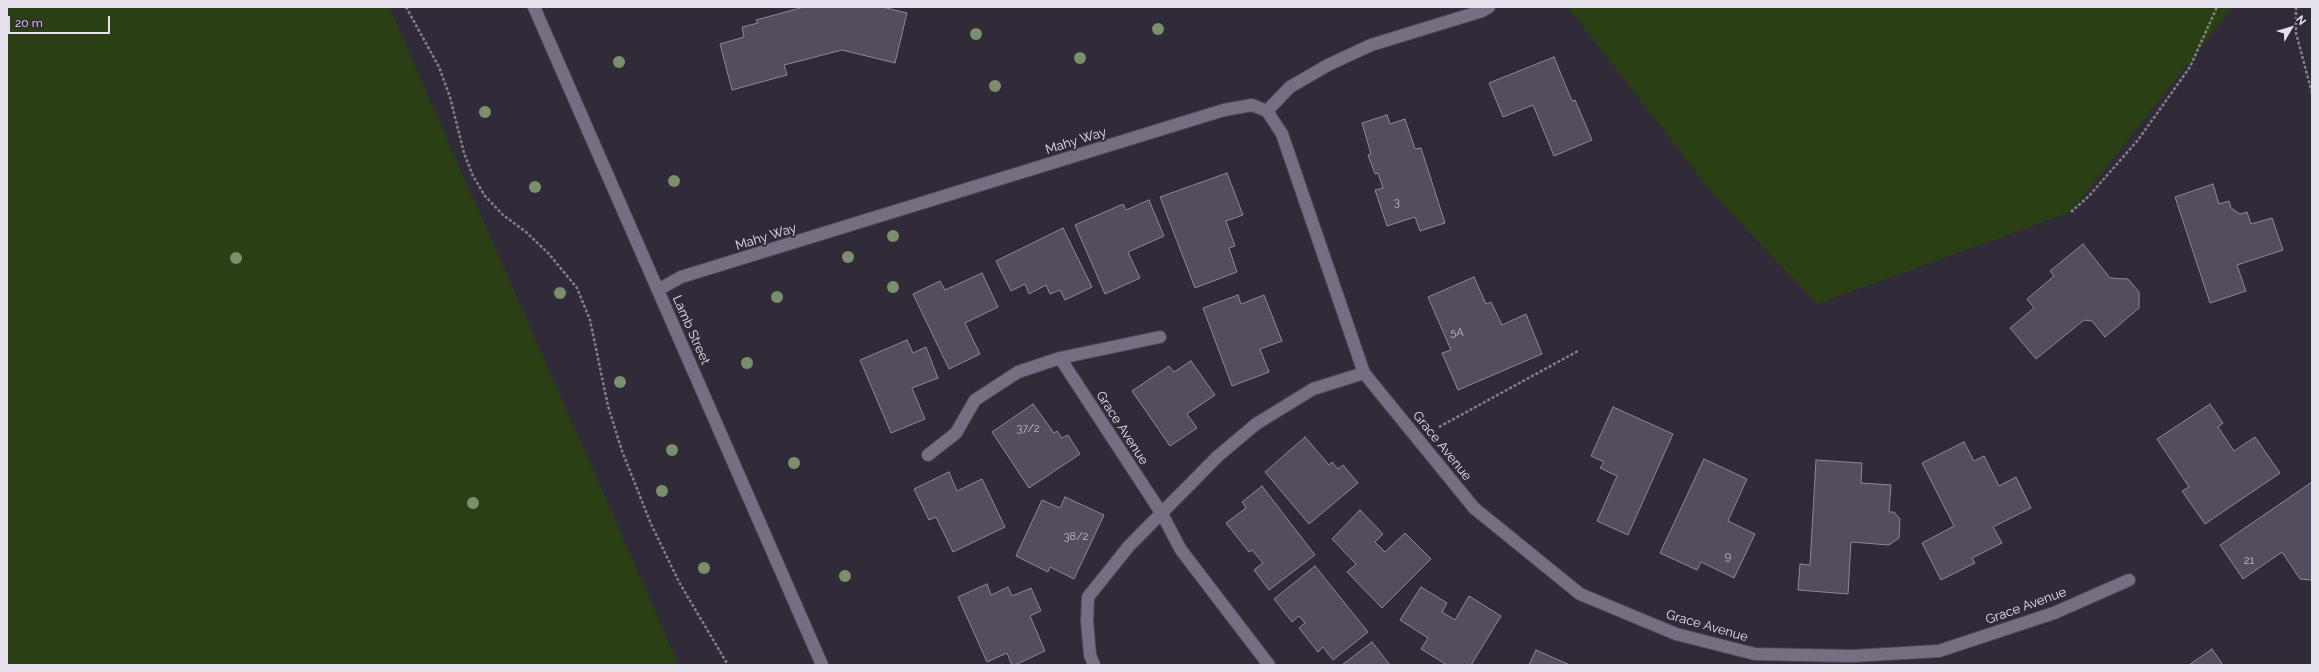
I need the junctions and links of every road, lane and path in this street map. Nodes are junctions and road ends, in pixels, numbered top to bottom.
1 (406, 7) edge
2 (534, 7) edge
3 (1489, 7) edge
4 (2218, 7) edge
5 (2296, 7) edge
6 (2312, 93) edge
7 (1268, 111) junction
8 (2071, 212) dead end
9 (658, 290) junction
10 (1160, 337) dead end
11 (1578, 351) dead end
12 (1060, 358) junction
13 (1364, 373) junction
14 (1418, 438) junction
15 (928, 455) dead end
16 (1162, 514) junction
17 (2129, 580) dead end
18 (728, 665) edge
19 (822, 665) edge
20 (1094, 665) edge
21 (1269, 665) edge

1 - 18 path
2 - 9 street, Lamb Street
3 - 7 street
4 - 8 path
5 - 6 path
7 - 9 street, Mahy Way
7 - 13 street, Grace Avenue
9 - 19 street, Lamb Street
10 - 12 street
11 - 14 path
12 - 15 street
12 - 16 street, Grace Avenue
13 - 14 street, Grace Avenue
13 - 16 street
14 - 17 street, Grace Avenue
16 - 20 street
16 - 21 street, Grace Avenue

